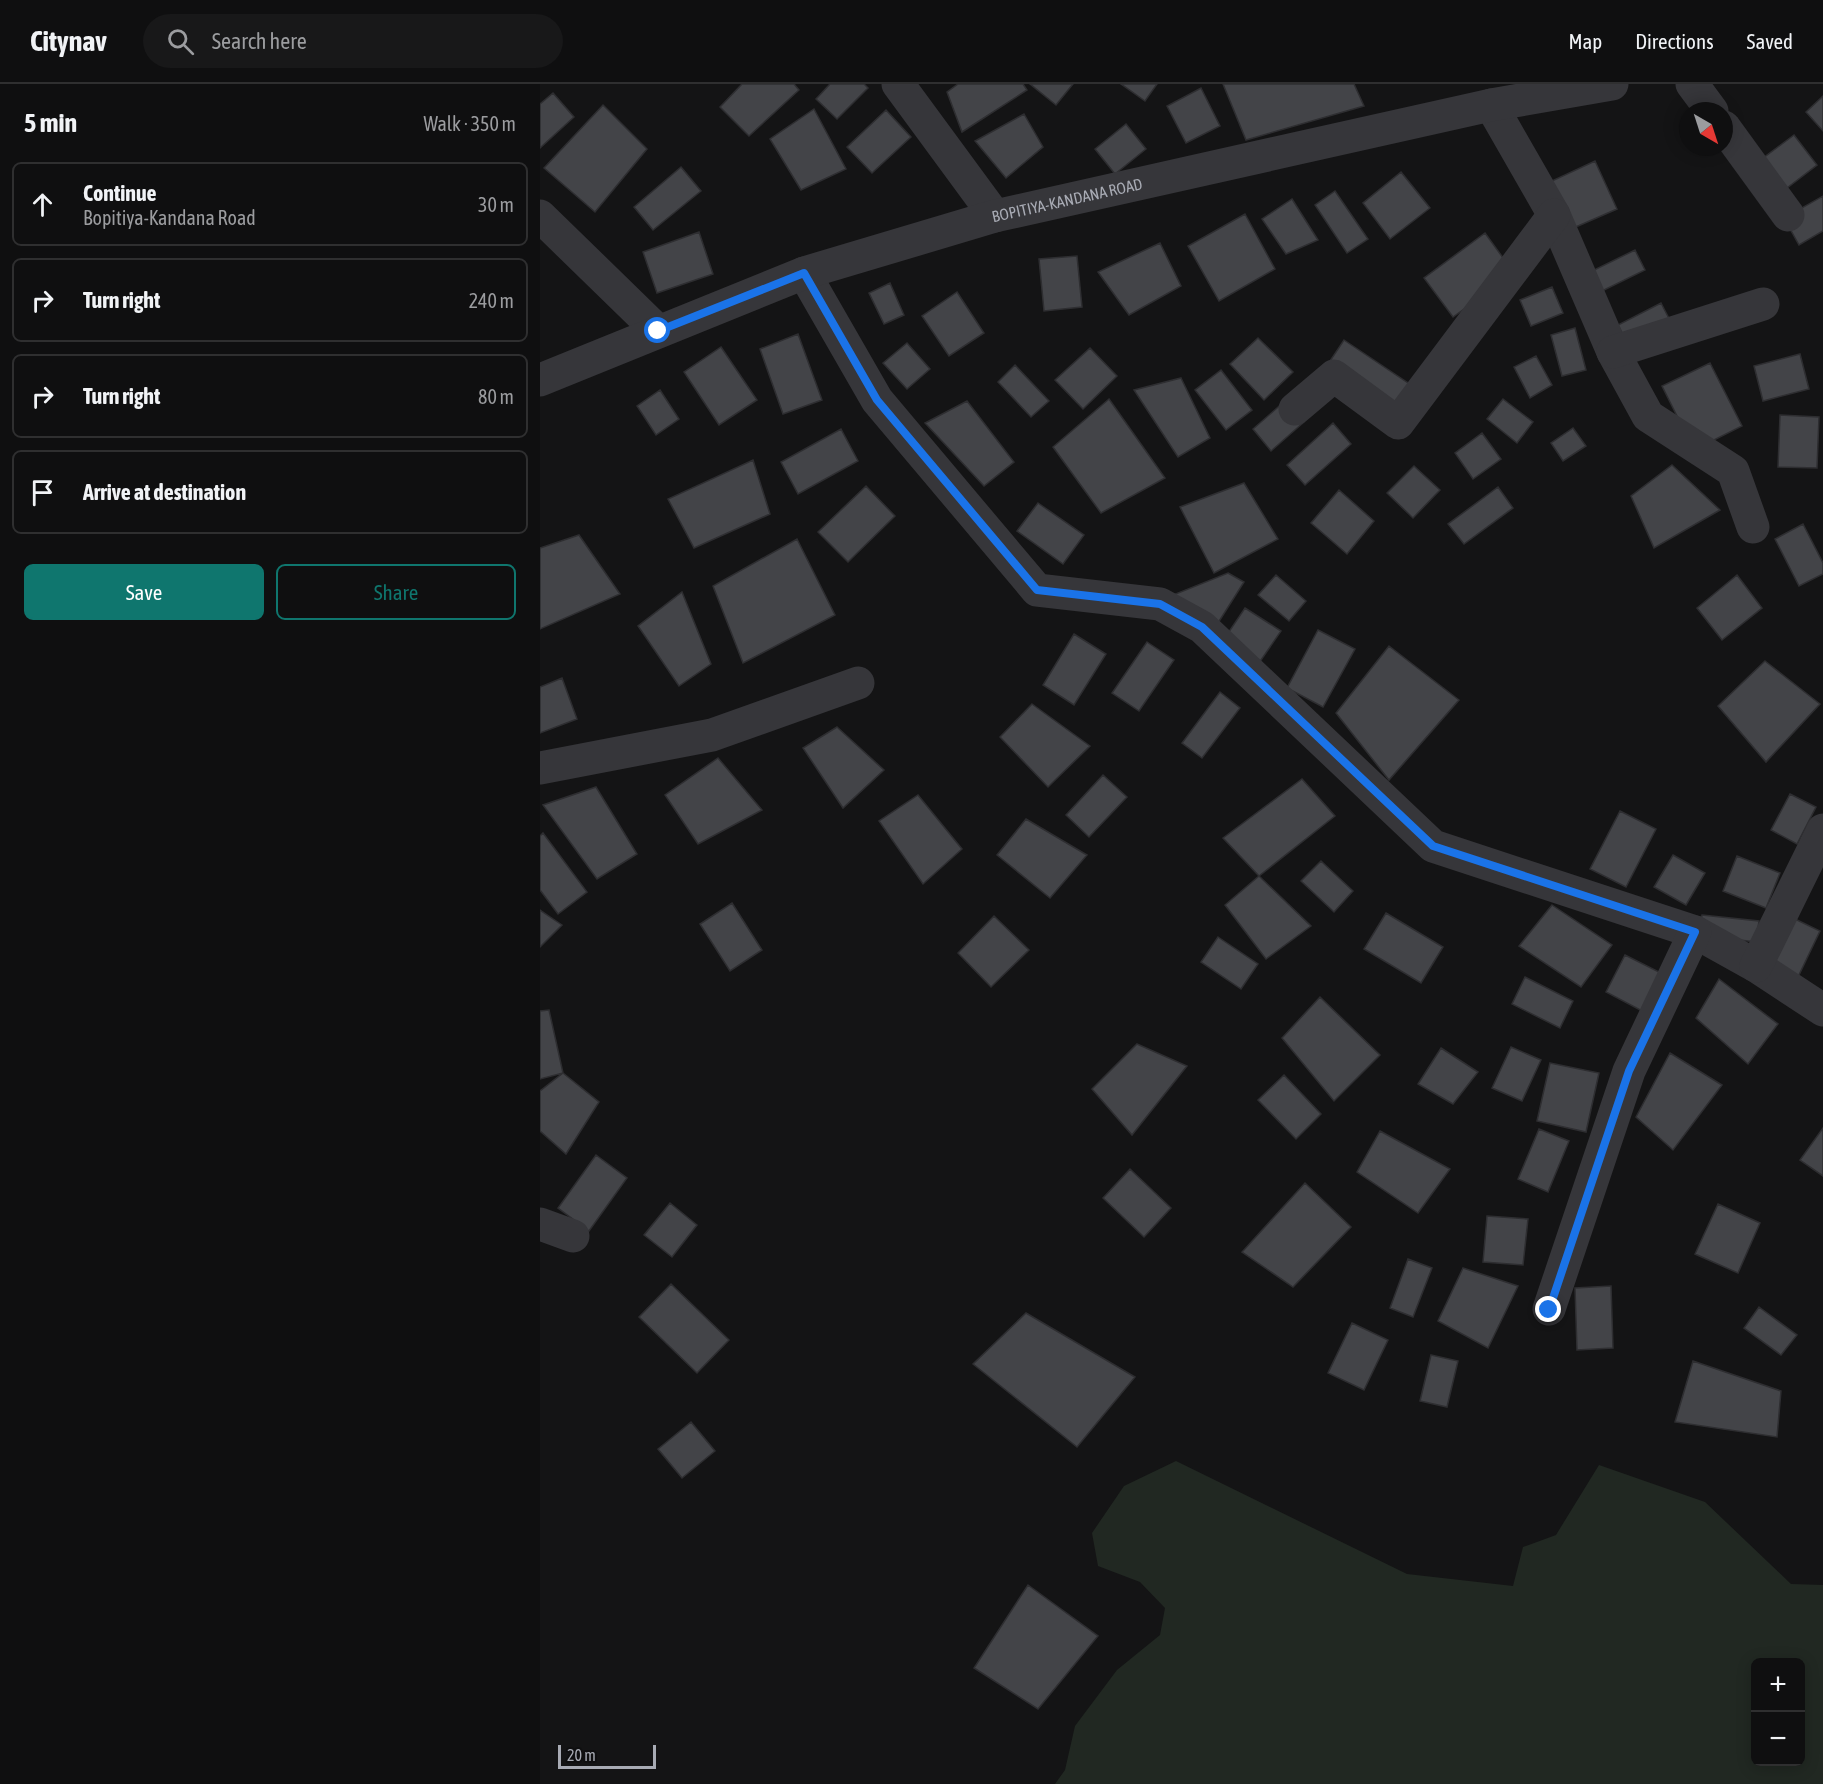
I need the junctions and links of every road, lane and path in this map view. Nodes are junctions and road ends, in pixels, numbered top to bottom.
1 (898, 84) edge
2 (1612, 84) edge
3 (1692, 84) edge
4 (1705, 102) edge
5 (1491, 105) junction
6 (1733, 139) edge
7 (1554, 215) junction
8 (1788, 215) dead end
9 (540, 216) edge
10 (995, 216) junction
11 (804, 273) junction
12 (1763, 304) dead end
13 (658, 331) junction
14 (1613, 352) junction
15 (540, 380) edge
16 (1295, 409) dead end
17 (1753, 527) dead end
18 (858, 683) dead end
19 (540, 768) edge
20 (1823, 830) edge
21 (1695, 932) junction
22 (1756, 966) junction
23 (1823, 1010) edge
24 (540, 1224) edge
25 (573, 1236) dead end
26 (1549, 1310) dead end

1 - 10 street
2 - 5 street, BOPITIYA-KANDANA ROAD
3 - 4 street
5 - 7 street
5 - 10 street, BOPITIYA-KANDANA ROAD
6 - 8 street
7 - 14 street
7 - 16 street
9 - 13 street
10 - 11 street, BOPITIYA-KANDANA ROAD
11 - 13 street, BOPITIYA-KANDANA ROAD
11 - 21 street
12 - 14 street
13 - 15 street, BOPITIYA-KANDANA ROAD
14 - 17 street
18 - 19 street
20 - 22 street
21 - 22 street
21 - 26 street
22 - 23 street
24 - 25 street

